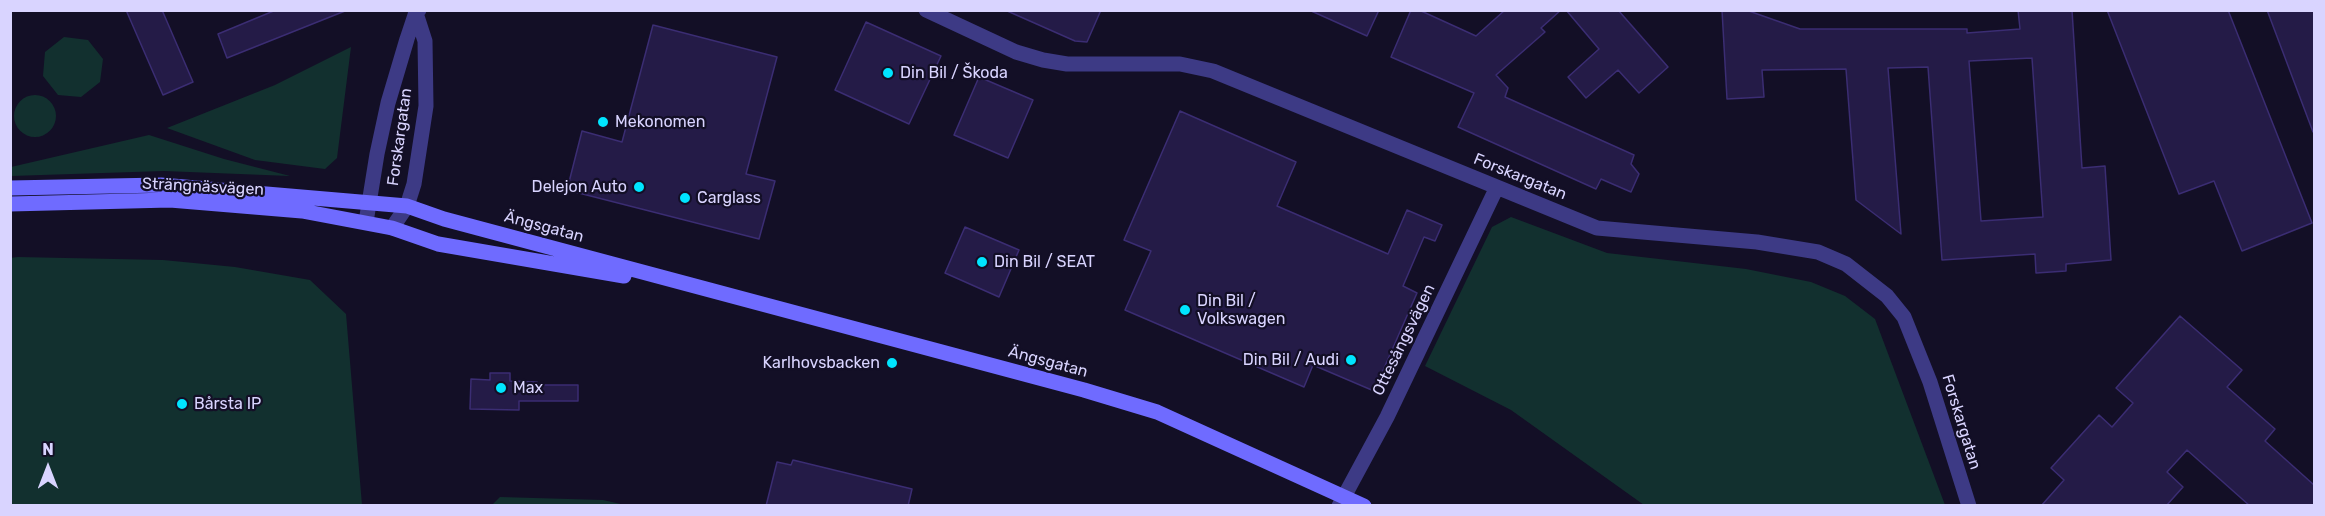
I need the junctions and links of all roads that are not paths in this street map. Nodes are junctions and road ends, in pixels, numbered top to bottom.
1 (926, 10) edge
2 (416, 11) edge
3 (1497, 187) junction
4 (10, 188) edge
5 (367, 203) junction
6 (10, 204) edge
7 (406, 207) junction
8 (366, 222) junction
9 (392, 228) junction
10 (710, 291) junction
11 (1342, 501) edge
12 (1364, 506) edge
13 (1969, 506) edge

1 - 3 street, Forskargatan
2 - 5 street, Forskargatan
2 - 7 street, Forskargatan
3 - 11 street, Ottesångsvägen
3 - 13 street, Forskargatan
4 - 5 main road, Strängnäsvägen
5 - 7 main road, Ängsgatan
5 - 8 street, Forskargatan
6 - 8 main road, Strängnäsvägen
7 - 9 street, Forskargatan
7 - 10 main road, Ängsgatan
8 - 9 main road, Strängnäsvägen
9 - 10 main road, Ängsgatan
10 - 11 main road, Ängsgatan
11 - 12 main road, Ängsgatan

